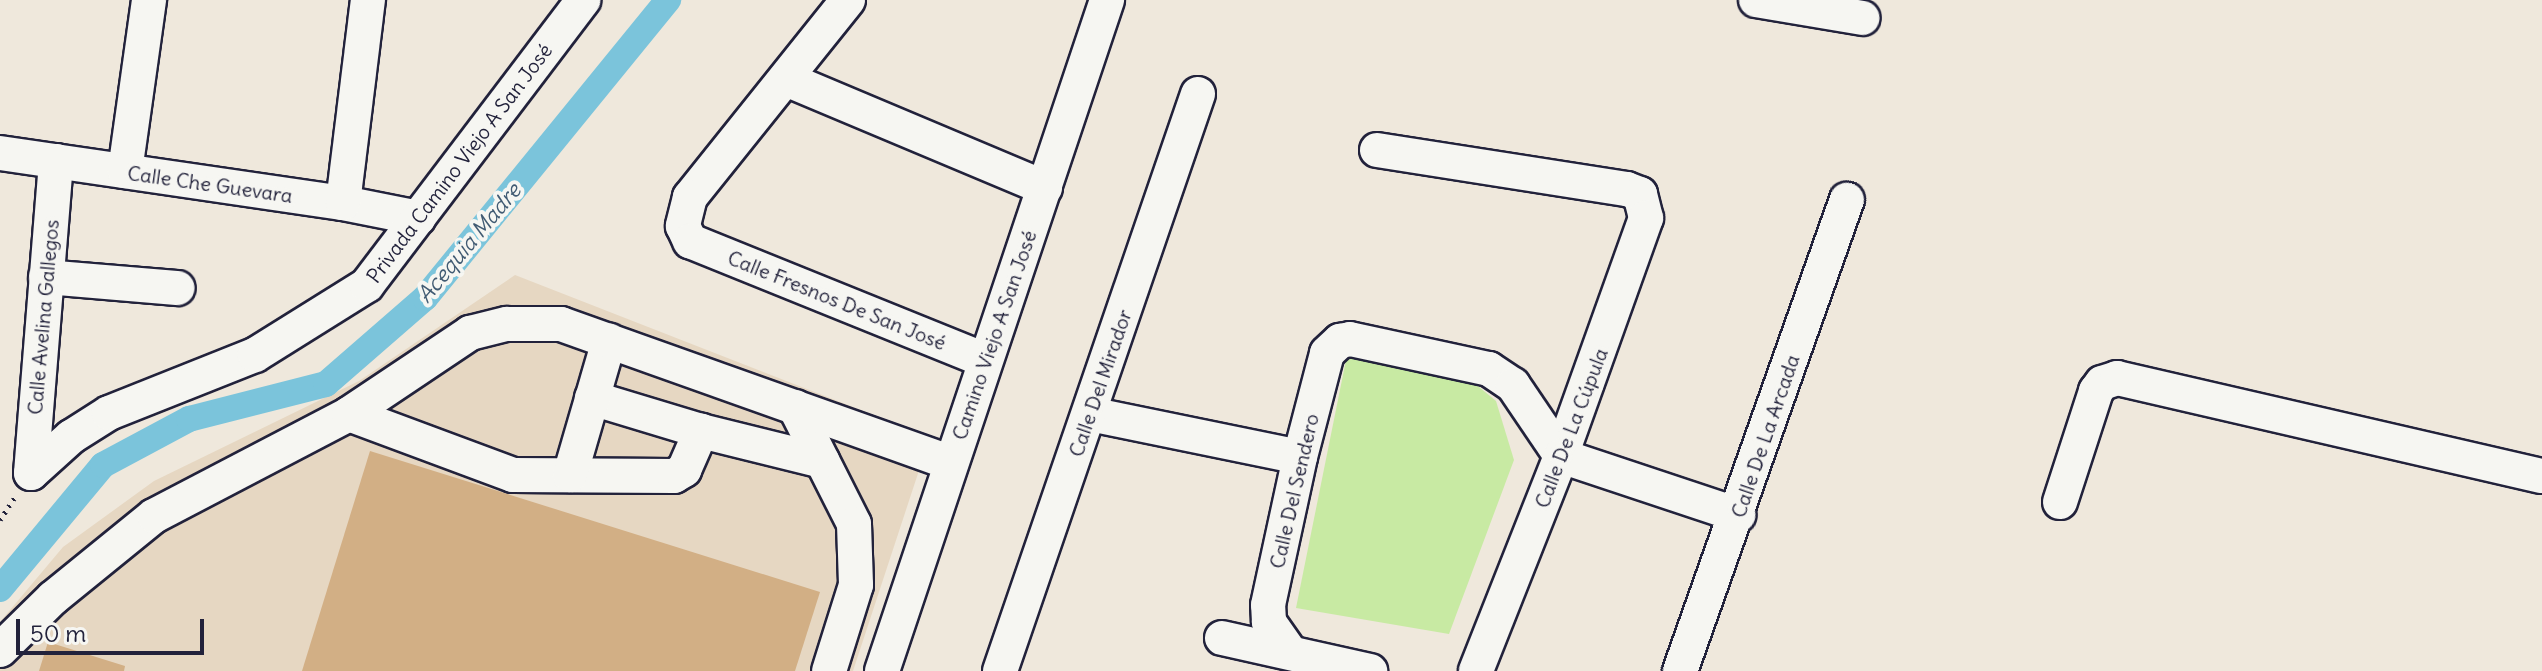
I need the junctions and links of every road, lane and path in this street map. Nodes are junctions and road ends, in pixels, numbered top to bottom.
1 (149, 0) edge
2 (368, 0) edge
3 (583, 0) edge
4 (848, 0) edge
5 (1756, 0) edge
6 (1095, 4) edge
7 (1862, 18) dead end
8 (786, 79) junction
9 (1198, 94) dead end
10 (1377, 150) dead end
11 (0, 153) edge
12 (56, 161) junction
13 (125, 171) junction
14 (1045, 188) junction
15 (1847, 200) dead end
16 (343, 203) junction
17 (419, 218) junction
18 (46, 277) junction
19 (178, 288) dead end
20 (609, 341) junction
21 (984, 360) junction
22 (592, 398) junction
23 (795, 407) junction
24 (349, 414) junction
25 (1090, 414) junction
26 (701, 431) junction
27 (1561, 456) junction
28 (1300, 457) junction
29 (822, 461) junction
30 (951, 463) junction
31 (31, 473) joint
32 (570, 475) junction
33 (2542, 476) edge
34 (2060, 502) dead end
35 (1738, 515) junction
36 (1222, 638) dead end
37 (0, 650) edge
38 (1290, 652) junction
39 (829, 671) edge
40 (882, 671) edge
41 (1000, 671) edge
42 (1370, 671) edge
43 (1476, 671) edge
44 (1680, 671) edge

1 - 13 street
2 - 16 street
3 - 17 street, Privada Camino Viejo A San José
4 - 8 street
5 - 7 street
6 - 14 street, Camino Viejo A San José
8 - 14 street
8 - 21 street, Calle Fresnos De San José
9 - 25 street, Calle Del Mirador
10 - 27 street, Calle De La Cúpula
11 - 12 street, Calle Che Guevara
12 - 13 street, Calle Che Guevara
12 - 18 street, Calle Avelina Gallegos
13 - 16 street, Calle Che Guevara
14 - 21 street, Camino Viejo A San José
15 - 35 street, Calle De La Arcada
16 - 17 street, Calle Che Guevara
17 - 31 street, Privada Camino Viejo A San José
18 - 19 street
18 - 31 street, Calle Avelina Gallegos
20 - 22 street
20 - 23 street
20 - 24 street
21 - 30 street, Camino Viejo A San José
22 - 26 street
22 - 32 street
23 - 29 street
23 - 30 street
24 - 32 street
24 - 37 street
25 - 28 street
25 - 41 street, Calle Del Mirador
26 - 29 street
26 - 32 street
27 - 28 street, Calle Del Sendero
27 - 35 street
27 - 43 street, Calle De La Cúpula
28 - 38 street, Calle Del Sendero
29 - 39 street
30 - 40 street, Camino Viejo A San José
33 - 34 street
35 - 44 street, Calle De La Arcada
36 - 38 street
38 - 42 street

